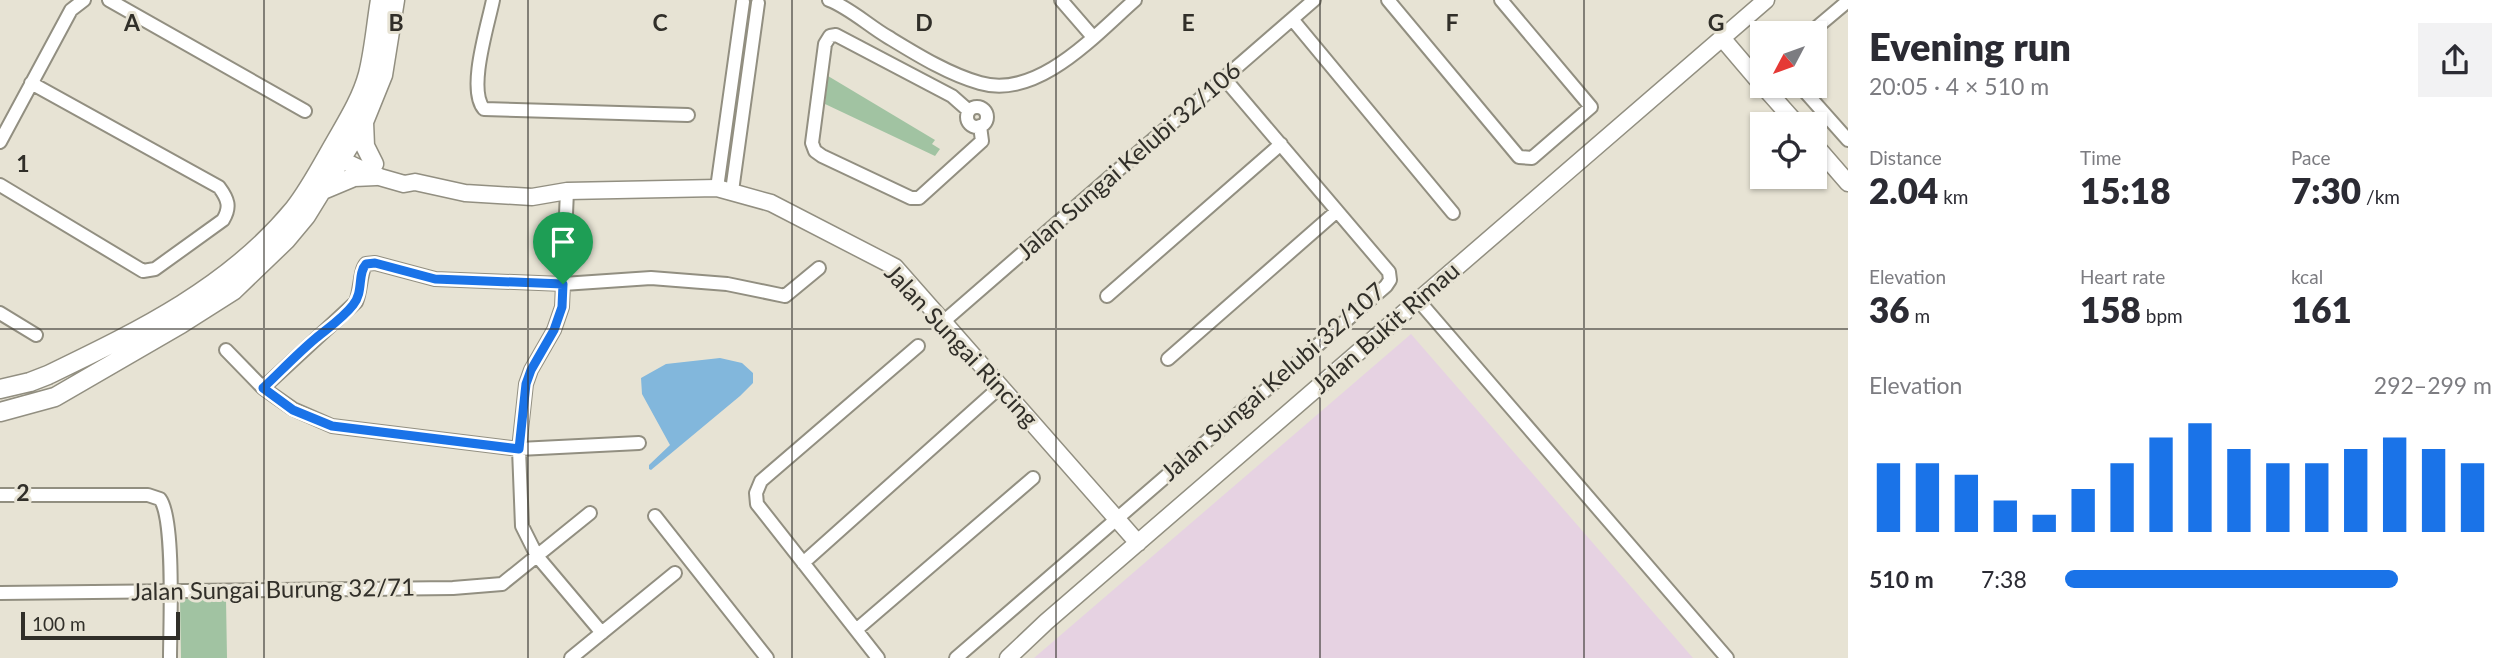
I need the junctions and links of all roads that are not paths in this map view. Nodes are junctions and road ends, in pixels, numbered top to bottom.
1 (83, 0) edge
2 (109, 0) edge
3 (380, 0) edge
4 (395, 0) edge
5 (493, 0) edge
6 (829, 0) edge
7 (1061, 0) edge
8 (1135, 0) edge
9 (1314, 0) edge
10 (1388, 0) edge
11 (1501, 0) edge
12 (1766, 0) edge
13 (743, 1) edge
14 (1848, 1) edge
15 (759, 2) edge
16 (68, 5) edge
17 (1292, 19) junction
18 (1825, 21) edge
19 (1093, 37) junction
20 (1722, 38) junction
21 (1750, 70) edge
22 (968, 78) junction
23 (1224, 78) junction
24 (31, 83) junction
25 (981, 84) junction
26 (1774, 98) edge
27 (1811, 98) edge
28 (730, 101) junction
29 (744, 103) junction
30 (974, 109) junction
31 (305, 111) dead end
32 (1787, 112) edge
33 (688, 115) dead end
34 (364, 122) junction
35 (1848, 140) edge
36 (0, 142) edge
37 (1281, 145) junction
38 (337, 154) junction
39 (1827, 159) edge
40 (375, 170) junction
41 (1848, 183) edge
42 (0, 186) edge
43 (725, 189) junction
44 (323, 190) junction
45 (567, 191) junction
46 (1337, 211) junction
47 (1453, 213) dead end
48 (818, 268) dead end
49 (563, 284) junction
50 (1107, 296) dead end
51 (1419, 300) junction
52 (0, 313) edge
53 (943, 321) junction
54 (36, 335) dead end
55 (918, 346) dead end
56 (226, 350) dead end
57 (1168, 359) dead end
58 (1000, 387) junction
59 (263, 388) junction
60 (0, 389) edge
61 (0, 412) edge
62 (639, 443) dead end
63 (519, 449) junction
64 (1033, 478) dead end
65 (0, 495) edge
66 (590, 513) dead end
67 (655, 516) dead end
68 (1117, 519) junction
69 (1138, 543) junction
70 (537, 556) junction
71 (803, 563) junction
72 (676, 573) dead end
73 (170, 591) junction
74 (0, 593) edge
75 (856, 630) junction
76 (602, 633) junction
77 (170, 658) edge
78 (571, 658) edge
79 (767, 658) edge
80 (878, 658) edge
81 (956, 658) edge
82 (1008, 658) edge
83 (1727, 658) edge

1 - 16 street
2 - 31 street
3 - 38 main road
4 - 34 main road
5 - 33 street
6 - 22 street
7 - 19 street
8 - 19 street
9 - 17 street, Jalan Sungai Kelubi 32/106
10 - 11 street
12 - 20 street, Jalan Bukit Rimau
13 - 15 street
13 - 28 street
14 - 18 street
15 - 29 street
16 - 24 street
17 - 23 street, Jalan Sungai Kelubi 32/106
17 - 47 street
19 - 25 street
20 - 21 street
20 - 51 street, Jalan Bukit Rimau
22 - 25 street
22 - 30 street
23 - 37 street, Jalan Sungai Kelubi 32/107
23 - 53 street, Jalan Sungai Kelubi 32/106
24 - 36 street
24 - 42 street
25 - 30 street
26 - 32 street
27 - 35 street
28 - 29 street
28 - 43 street
29 - 43 street
30 - 30 street
34 - 38 main road
34 - 40 main road
37 - 46 street, Jalan Sungai Kelubi 32/107
37 - 50 street
38 - 40 street, Jalan Sungai Rincing
38 - 44 main road
38 - 60 main road
39 - 41 street
40 - 44 main road
40 - 45 street, Jalan Sungai Rincing
43 - 45 street, Jalan Sungai Rincing
43 - 53 street, Jalan Sungai Rincing
44 - 61 main road
45 - 49 street
46 - 57 street
46 - 68 street, Jalan Sungai Kelubi 32/107
48 - 49 street
49 - 59 street
49 - 63 street
51 - 69 street, Jalan Bukit Rimau
51 - 83 street
52 - 54 street
53 - 58 street, Jalan Sungai Rincing
55 - 71 street
56 - 59 street
58 - 68 street, Jalan Sungai Rincing
58 - 71 street
59 - 63 street
62 - 63 street
63 - 70 street
64 - 75 street
65 - 73 street
66 - 70 street, Jalan Sungai Burung 32/71
67 - 79 street
68 - 69 street, Jalan Sungai Rincing
68 - 81 street
69 - 82 street, Jalan Bukit Rimau
70 - 73 street, Jalan Sungai Burung 32/71
70 - 76 street
71 - 75 street
72 - 76 street
73 - 74 street, Jalan Sungai Burung 32/71
73 - 77 street
75 - 80 street
76 - 78 street

